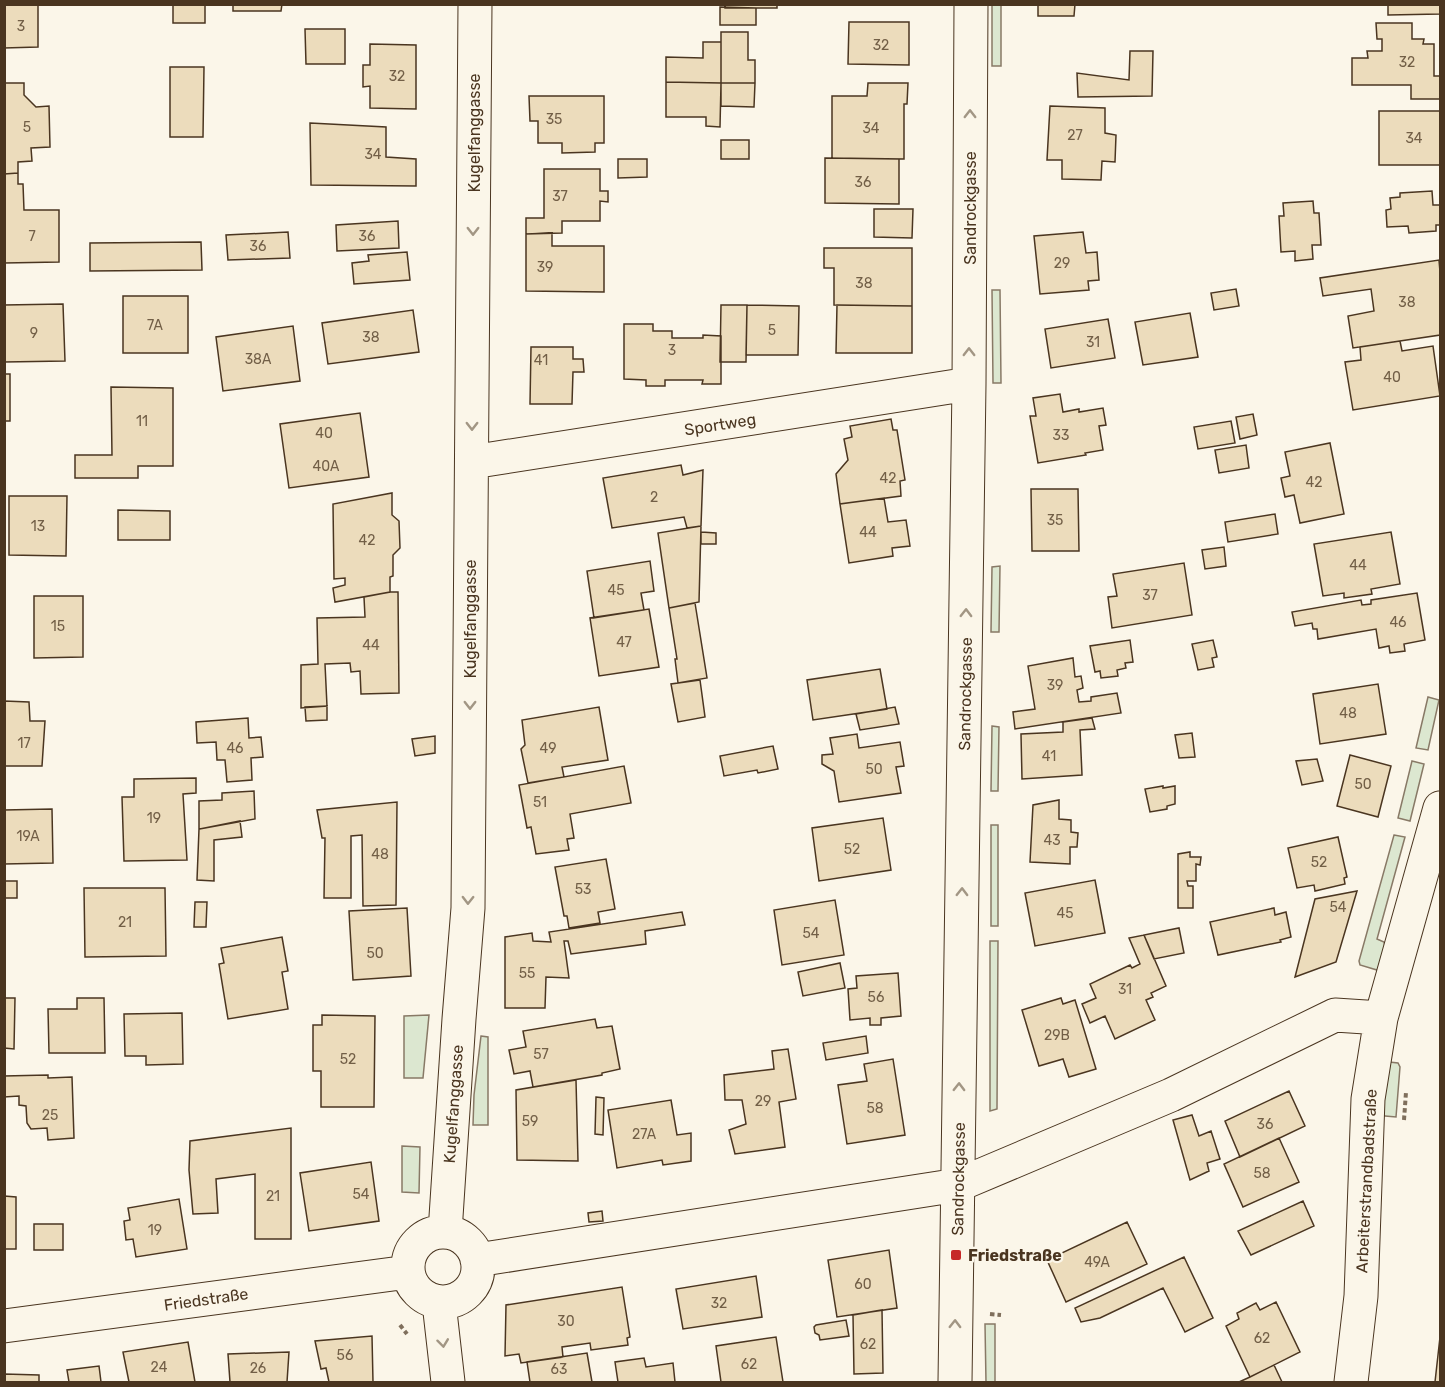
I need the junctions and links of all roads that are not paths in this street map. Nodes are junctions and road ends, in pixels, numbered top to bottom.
1 (475, 4) edge
2 (971, 4) edge
3 (969, 384) junction
4 (472, 462) junction
5 (1440, 808) edge
6 (1381, 1018) junction
7 (958, 1185) junction
8 (445, 1232) junction
9 (477, 1260) junction
10 (408, 1272) junction
11 (439, 1303) junction
12 (4, 1326) edge
13 (448, 1383) edge
14 (955, 1383) edge
15 (1351, 1383) edge

1 -> 4 street, Kugelfanggasse
3 -> 2 street, Sandrockgasse
3 - 4 street, Sportweg
7 -> 3 street, Sandrockgasse
4 -> 8 street, Kugelfanggasse
5 - 6 street, Arbeiterstrandbadstraße
6 - 7 street
6 - 15 street, Arbeiterstrandbadstraße
7 - 9 street
14 -> 7 street, Sandrockgasse
8 - 9 street
8 - 10 street
9 - 11 street
10 - 11 street
10 - 12 street, Friedstraße
11 -> 13 street

